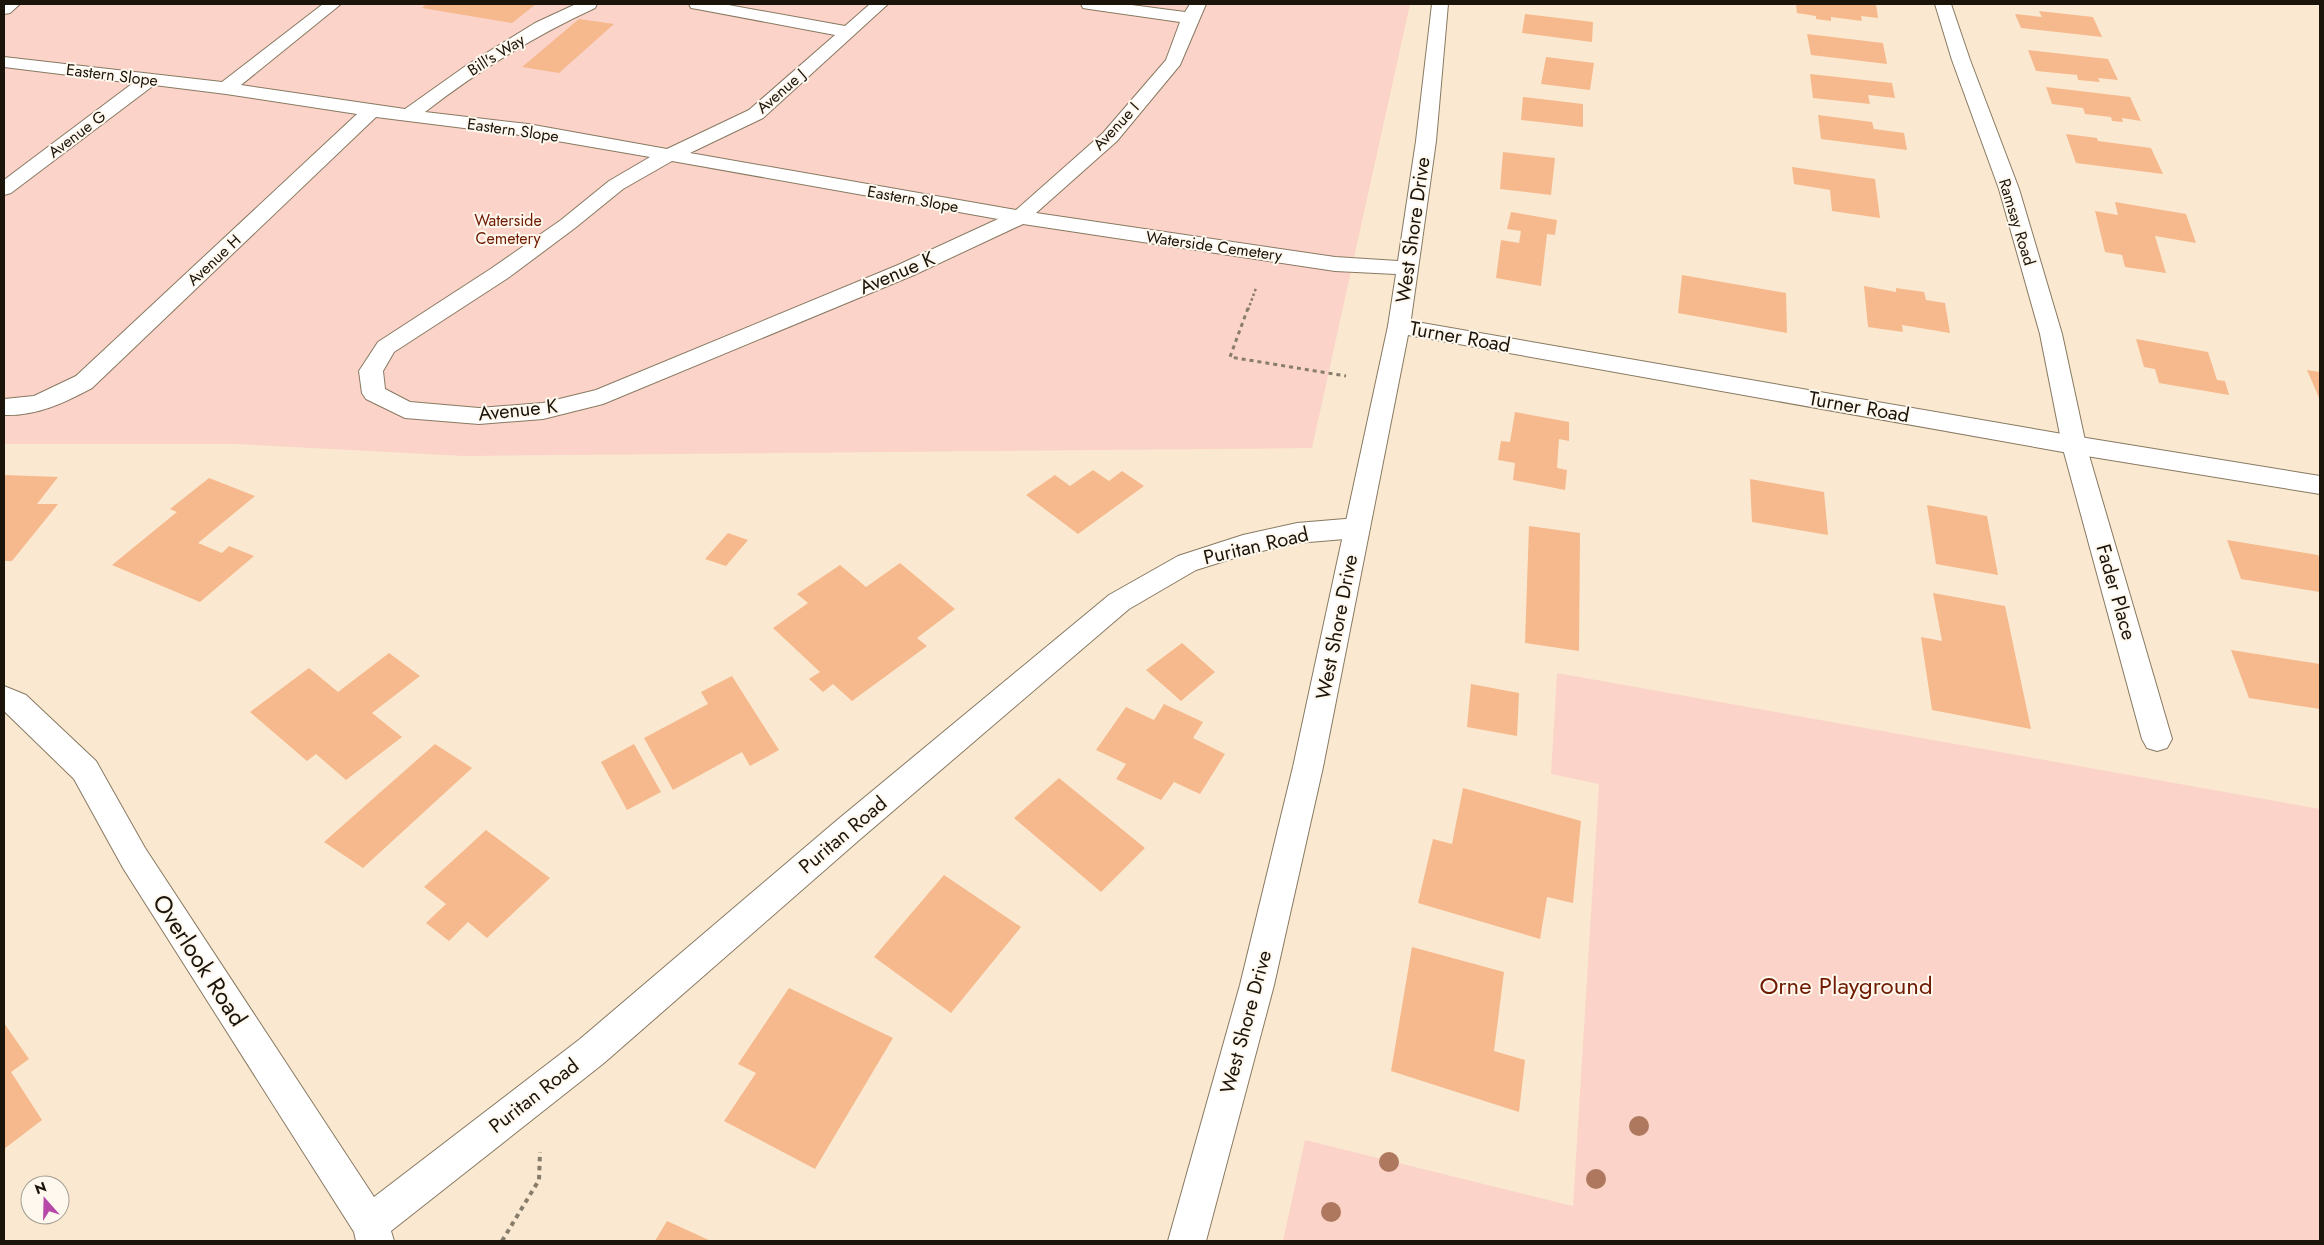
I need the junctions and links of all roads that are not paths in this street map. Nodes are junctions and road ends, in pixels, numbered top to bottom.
1 (12, 4) edge
2 (333, 4) edge
3 (589, 4) edge
4 (697, 4) edge
5 (880, 4) edge
6 (1089, 4) edge
7 (1440, 4) edge
8 (1943, 4) edge
9 (4, 9) edge
10 (1194, 11) edge
11 (847, 32) junction
12 (4, 62) edge
13 (150, 79) junction
14 (226, 88) junction
15 (372, 111) junction
16 (409, 115) junction
17 (668, 156) junction
18 (4, 190) edge
19 (1020, 217) junction
20 (1408, 268) junction
21 (1399, 326) junction
22 (4, 407) edge
23 (2074, 445) junction
24 (2320, 485) edge
25 (1357, 528) junction
26 (4, 698) edge
27 (2157, 739) dead end
28 (372, 1233) edge
29 (1187, 1241) edge

1 - 9 street
2 - 14 street
3 - 16 street, Bill's Way
4 - 11 street
5 - 11 street, Avenue J
6 - 10 street
7 - 20 street, West Shore Drive
8 - 23 street, Ramsay Road
10 - 19 street, Avenue I
11 - 17 street, Avenue J
12 - 13 street, Eastern Slope
13 - 14 street, Eastern Slope
13 - 18 street, Avenue G
14 - 15 street, Eastern Slope
15 - 16 street, Eastern Slope
15 - 22 street, Avenue H
16 - 17 street, Eastern Slope
17 - 19 street, Eastern Slope
17 - 19 street, Avenue K
19 - 20 street, Waterside Cemetery
20 - 21 street, West Shore Drive
21 - 23 street, Turner Road
21 - 25 street, West Shore Drive
23 - 24 street, Turner Road
23 - 27 street, Fader Place
25 - 28 street, Puritan Road
25 - 29 street, West Shore Drive
26 - 28 street, Overlook Road

